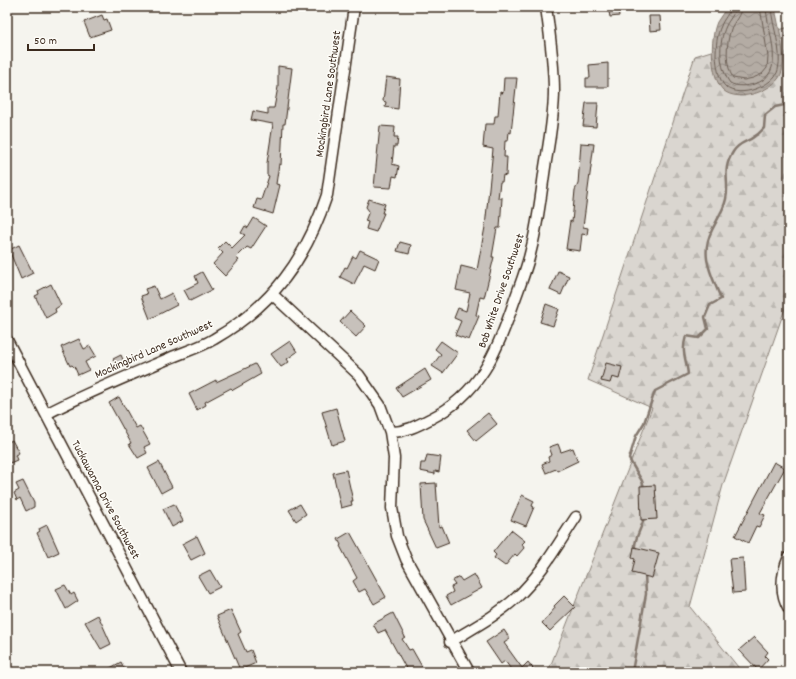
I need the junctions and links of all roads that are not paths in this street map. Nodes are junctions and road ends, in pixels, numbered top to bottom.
1 (354, 7) edge
2 (546, 7) edge
3 (272, 294) junction
4 (7, 340) edge
5 (46, 414) junction
6 (390, 432) junction
7 (576, 517) dead end
8 (789, 557) edge
9 (789, 609) edge
10 (450, 642) junction
11 (181, 672) edge
12 (468, 672) edge

1 - 3 street, Mockingbird Lane Southwest
2 - 6 street, Bob White Drive Southwest
3 - 5 street, Mockingbird Lane Southwest
3 - 6 street
4 - 5 street, Tuckawanna Drive Southwest
5 - 11 street, Tuckawanna Drive Southwest
6 - 10 street
7 - 10 street
8 - 9 street
10 - 12 street

